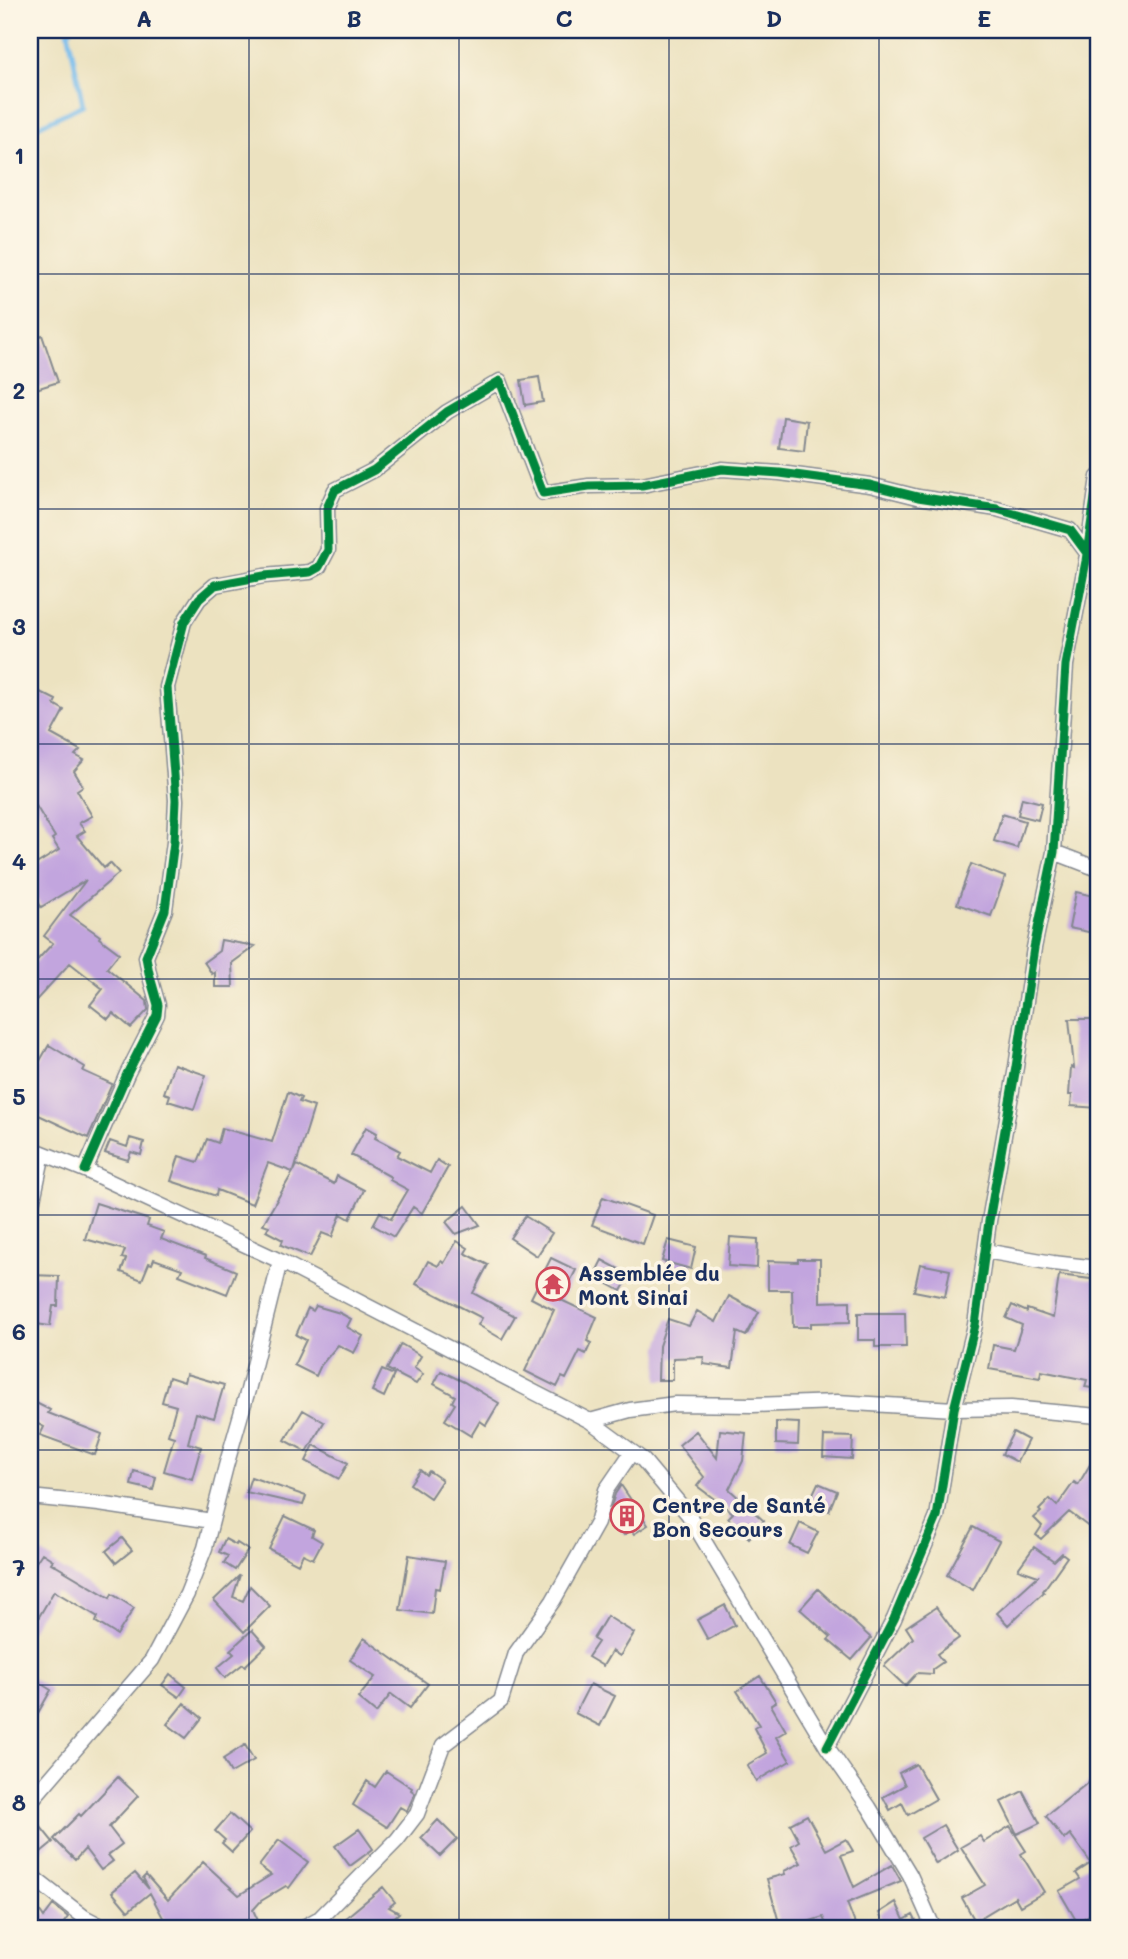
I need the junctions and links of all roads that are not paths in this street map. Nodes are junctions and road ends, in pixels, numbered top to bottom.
1 (1098, 477) edge
2 (1090, 559) edge
3 (1054, 852) junction
4 (1098, 869) edge
5 (36, 1150) edge
6 (85, 1170) junction
7 (30, 1214) edge
8 (985, 1251) junction
9 (280, 1261) junction
10 (1098, 1268) edge
11 (954, 1409) junction
12 (1098, 1416) edge
13 (590, 1421) junction
14 (632, 1452) junction
15 (30, 1497) edge
16 (212, 1521) junction
17 (827, 1747) junction
18 (30, 1802) edge
19 (30, 1875) edge
20 (107, 1929) edge
21 (300, 1929) edge
22 (934, 1929) edge

1 - 2 street
2 - 3 street
2 - 6 street
3 - 4 street
3 - 8 street
5 - 6 street
5 - 7 street
6 - 9 street
8 - 10 street
8 - 11 street
9 - 13 street
9 - 16 street
11 - 12 street
11 - 13 street
11 - 17 street
13 - 14 street
14 - 17 street
14 - 21 street
15 - 16 street
16 - 18 street
17 - 22 street
19 - 20 street

